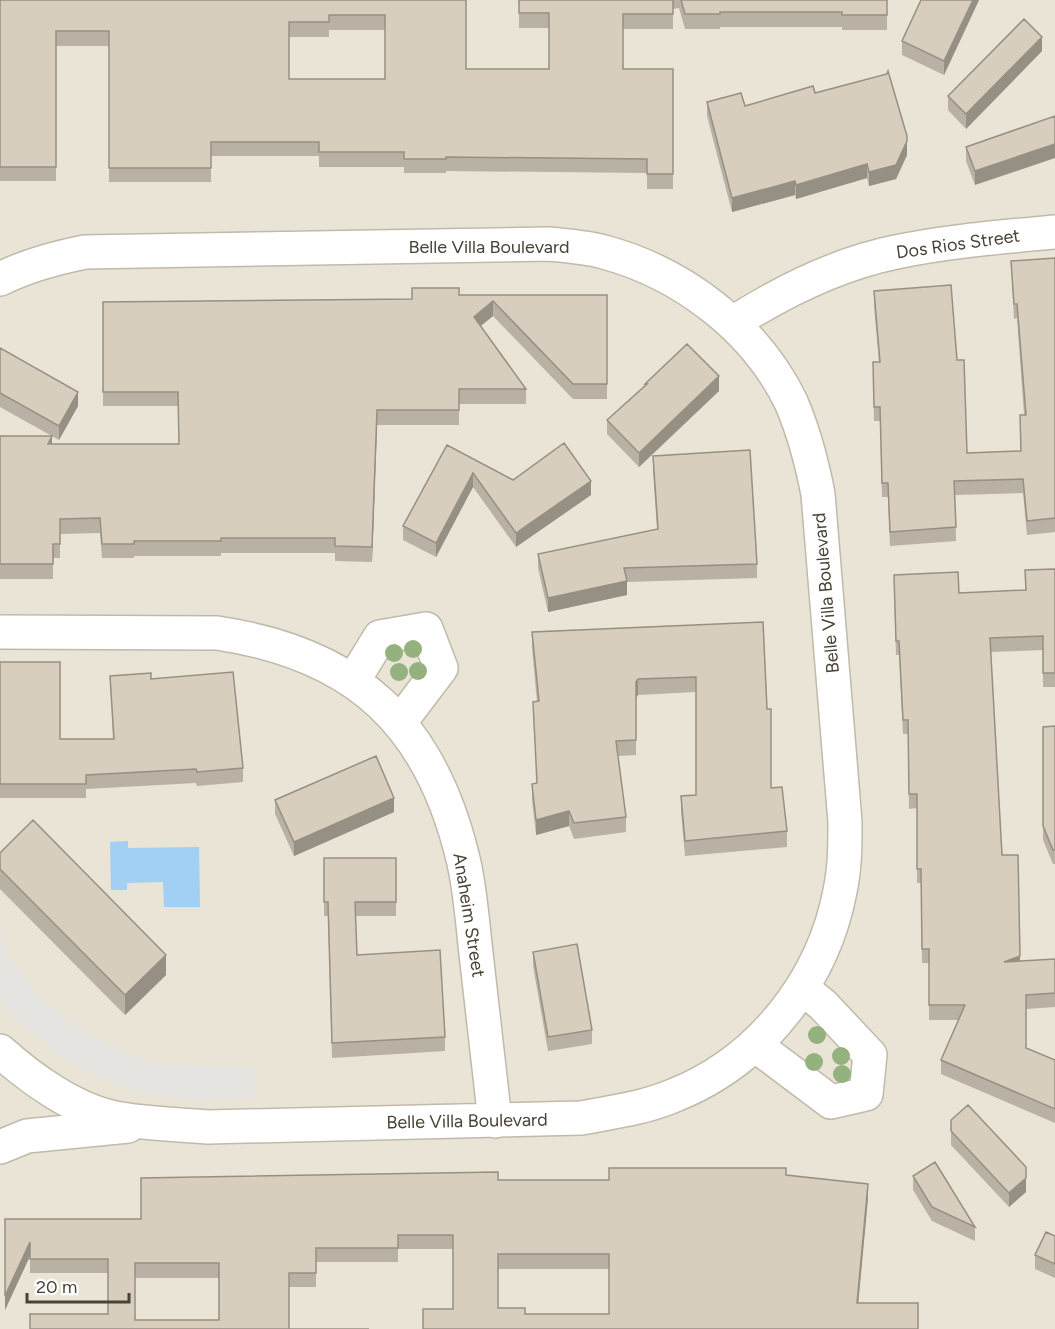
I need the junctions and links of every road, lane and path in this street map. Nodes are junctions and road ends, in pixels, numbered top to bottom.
1 (1055, 232) edge
2 (0, 279) edge
3 (733, 323) junction
4 (0, 632) edge
5 (353, 681) junction
6 (400, 722) junction
7 (802, 988) junction
8 (754, 1045) junction
9 (0, 1050) edge
10 (495, 1120) junction
11 (162, 1123) junction
12 (0, 1147) edge

1 - 3 street, Dos Rios Street
2 - 3 street, Belle Villa Boulevard
3 - 7 street, Belle Villa Boulevard
4 - 5 street, Anaheim Street
5 - 6 street, Anaheim Street
5 - 6 street
6 - 10 street, Anaheim Street
7 - 8 street, Belle Villa Boulevard
7 - 8 street
8 - 10 street, Belle Villa Boulevard
9 - 11 street, Belle Villa Boulevard
10 - 11 street, Belle Villa Boulevard
11 - 12 street, Belle Villa Boulevard

